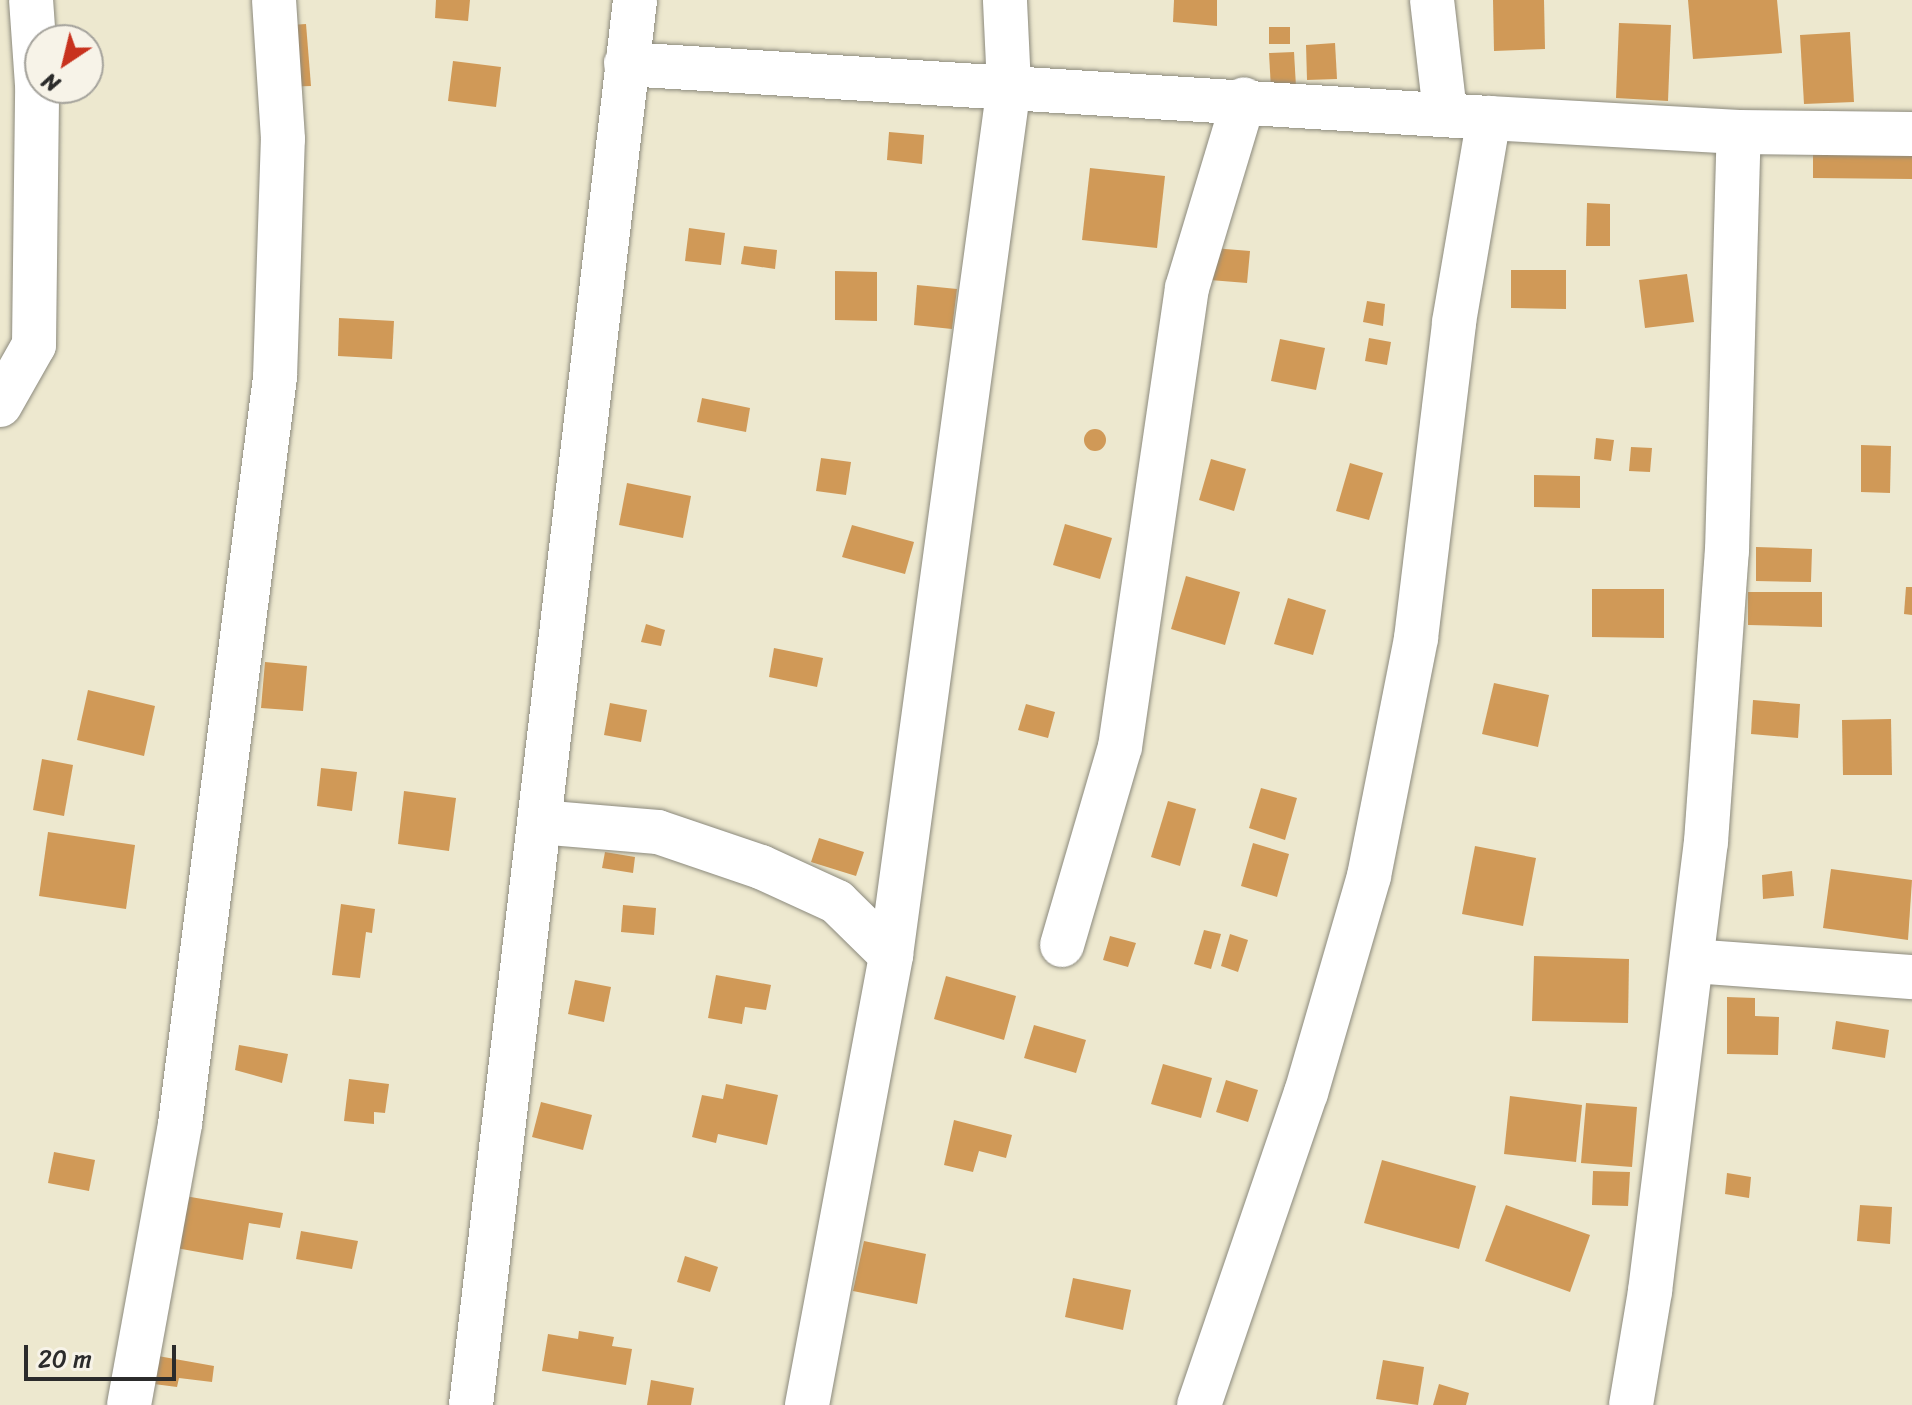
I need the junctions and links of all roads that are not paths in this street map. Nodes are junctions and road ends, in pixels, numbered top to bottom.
1 (31, 0) edge
2 (274, 0) edge
3 (635, 0) edge
4 (1005, 0) edge
5 (1432, 0) edge
6 (626, 64) junction
7 (1009, 86) junction
8 (1244, 99) junction
9 (1445, 113) junction
10 (1489, 118) junction
11 (1739, 132) junction
12 (1912, 134) edge
13 (0, 405) edge
14 (539, 822) junction
15 (1062, 945) dead end
16 (891, 955) junction
17 (1692, 961) junction
18 (1912, 977) edge
19 (129, 1405) edge
20 (471, 1405) edge
21 (807, 1405) edge
22 (1199, 1405) edge
23 (1631, 1405) edge

1 - 13 street
2 - 19 street
3 - 6 street
4 - 7 street
5 - 9 street
6 - 7 street
6 - 14 street
7 - 8 street
7 - 16 street
8 - 9 street
8 - 15 street
9 - 10 street
10 - 11 street
10 - 22 street
11 - 12 street
11 - 17 street
14 - 16 street
14 - 20 street
16 - 21 street
17 - 18 street
17 - 23 street

